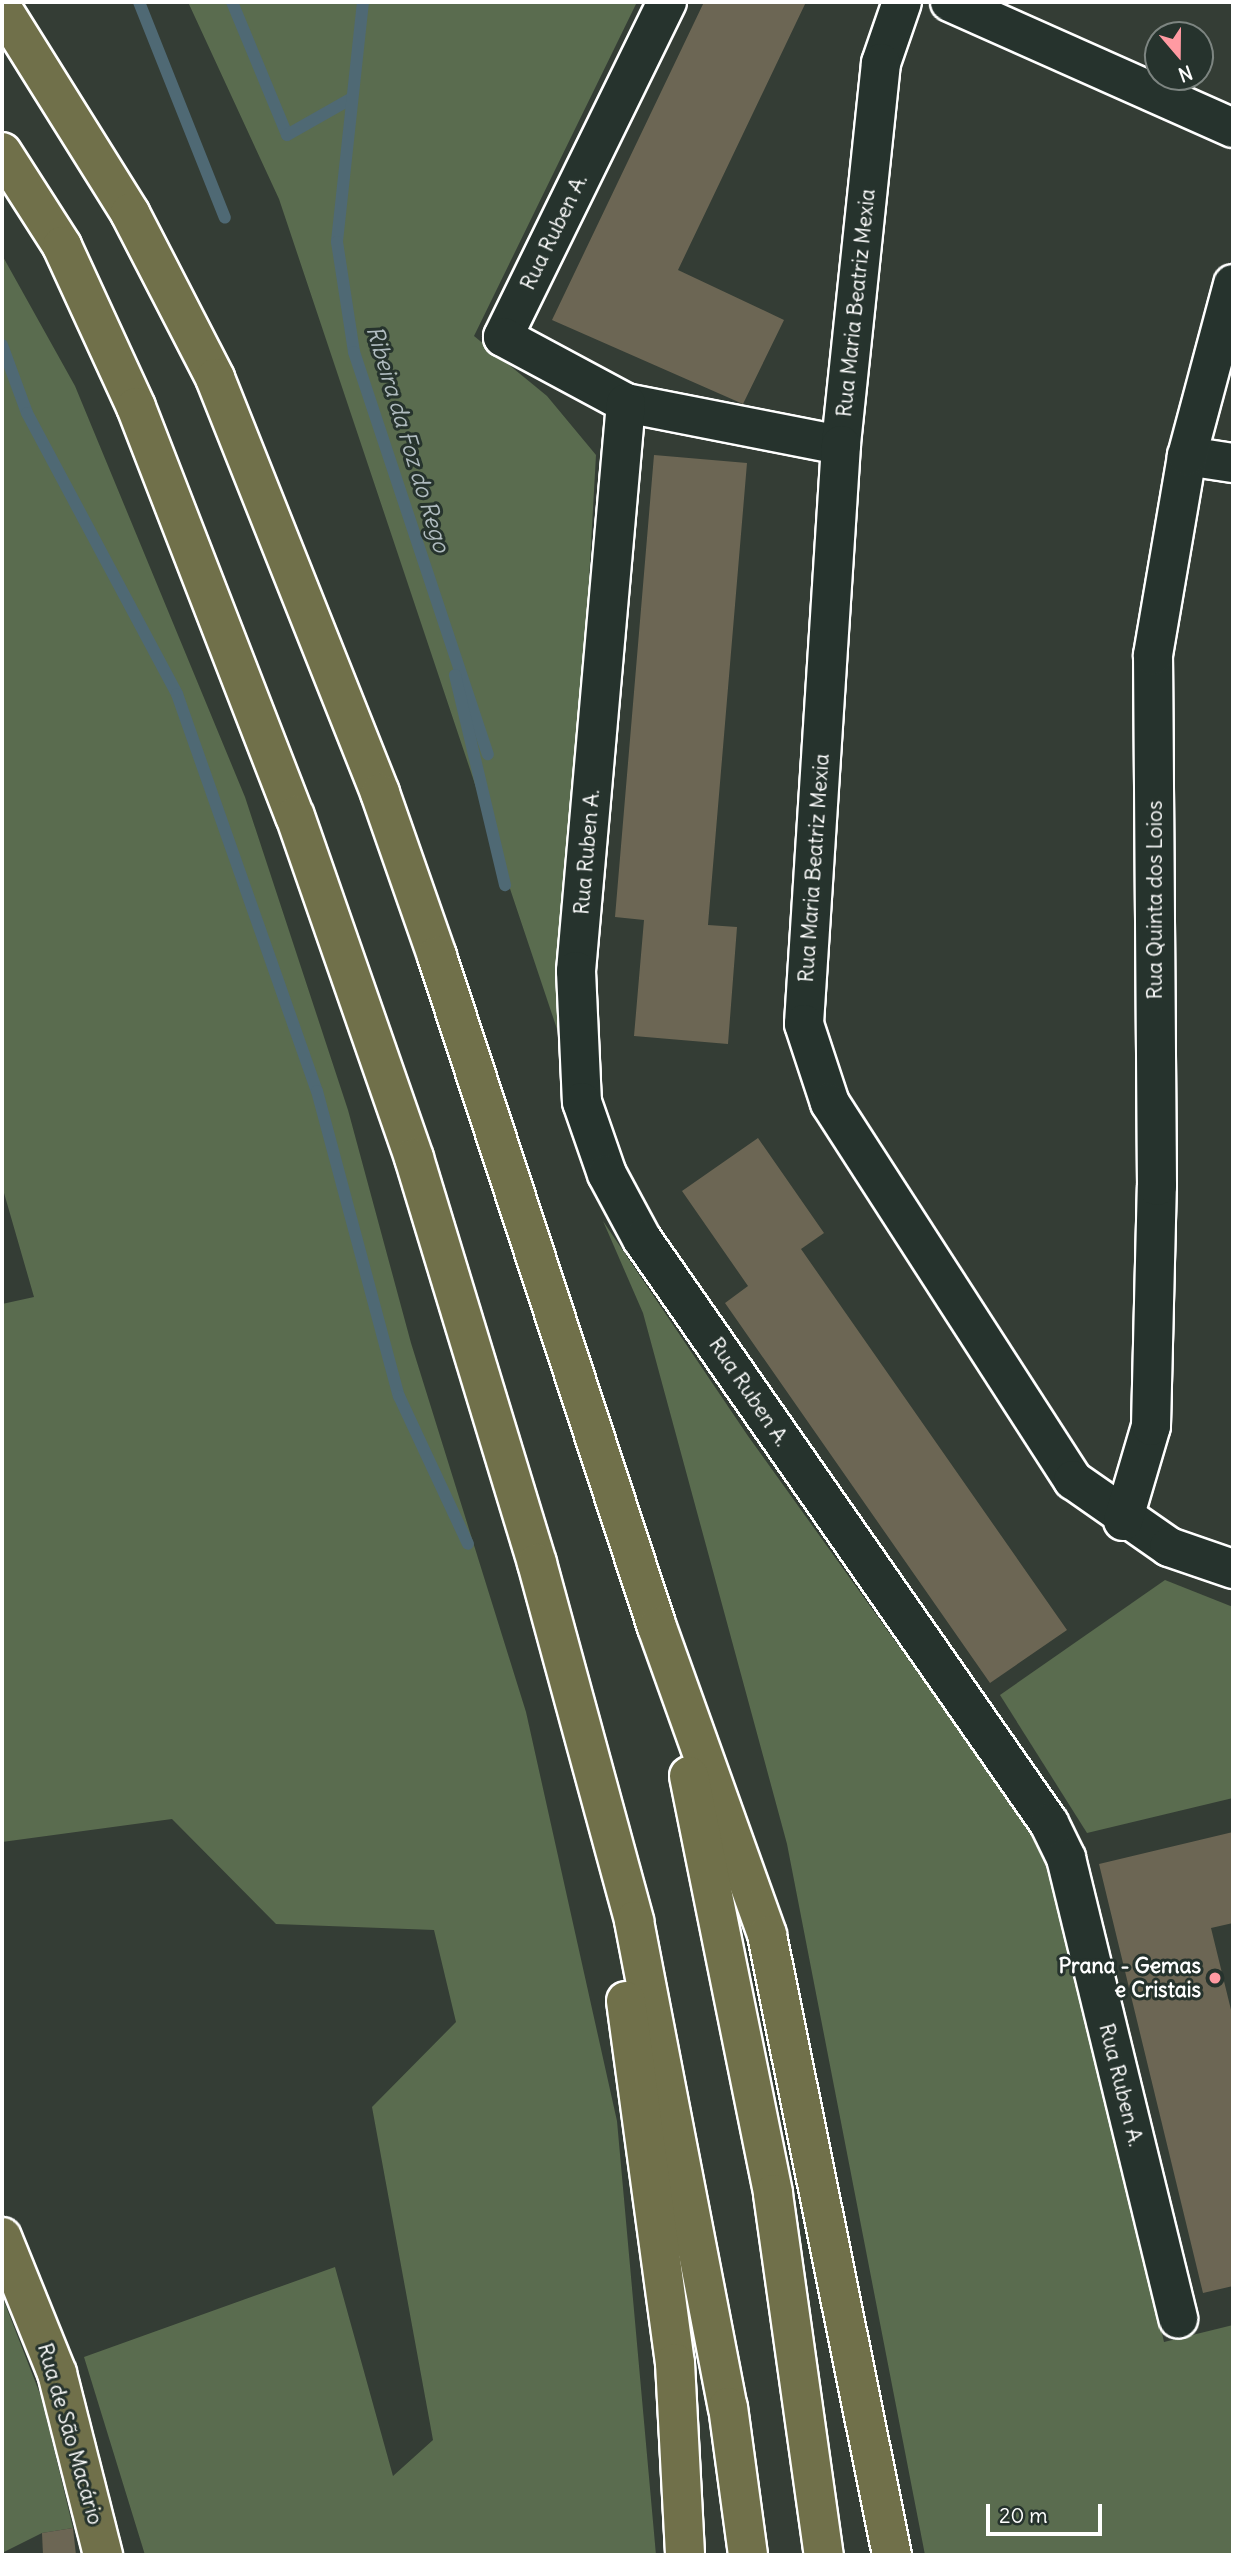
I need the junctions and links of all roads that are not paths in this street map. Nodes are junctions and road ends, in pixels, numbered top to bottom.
1 (667, 2) edge
2 (902, 2) edge
3 (950, 2) edge
4 (2, 8) edge
5 (1233, 128) edge
6 (2, 152) edge
7 (1233, 284) edge
8 (626, 403) junction
9 (841, 445) junction
10 (1187, 456) junction
11 (1233, 464) edge
12 (1124, 1521) junction
13 (1233, 1569) edge
14 (657, 1627) junction
15 (594, 1763) junction
16 (2, 2237) edge
17 (1178, 2319) dead end
18 (103, 2555) edge
19 (685, 2555) edge
20 (748, 2555) edge
21 (824, 2555) edge
22 (892, 2555) edge

1 - 8 street, Rua Ruben A.
2 - 9 street, Rua Maria Beatriz Mexia
3 - 5 street
4 - 14 main road
6 - 15 main road
7 - 10 street, Rua Quinta dos Loios
8 - 9 street, Rua Ruben A.
8 - 17 street, Rua Ruben A.
9 - 12 street, Rua Maria Beatriz Mexia
10 - 11 street
10 - 12 street, Rua Quinta dos Loios
12 - 13 street, Rua Maria Beatriz Mexia
14 - 21 main road
14 - 22 main road
15 - 19 main road
15 - 20 main road
16 - 18 main road, Rua de São Macário

